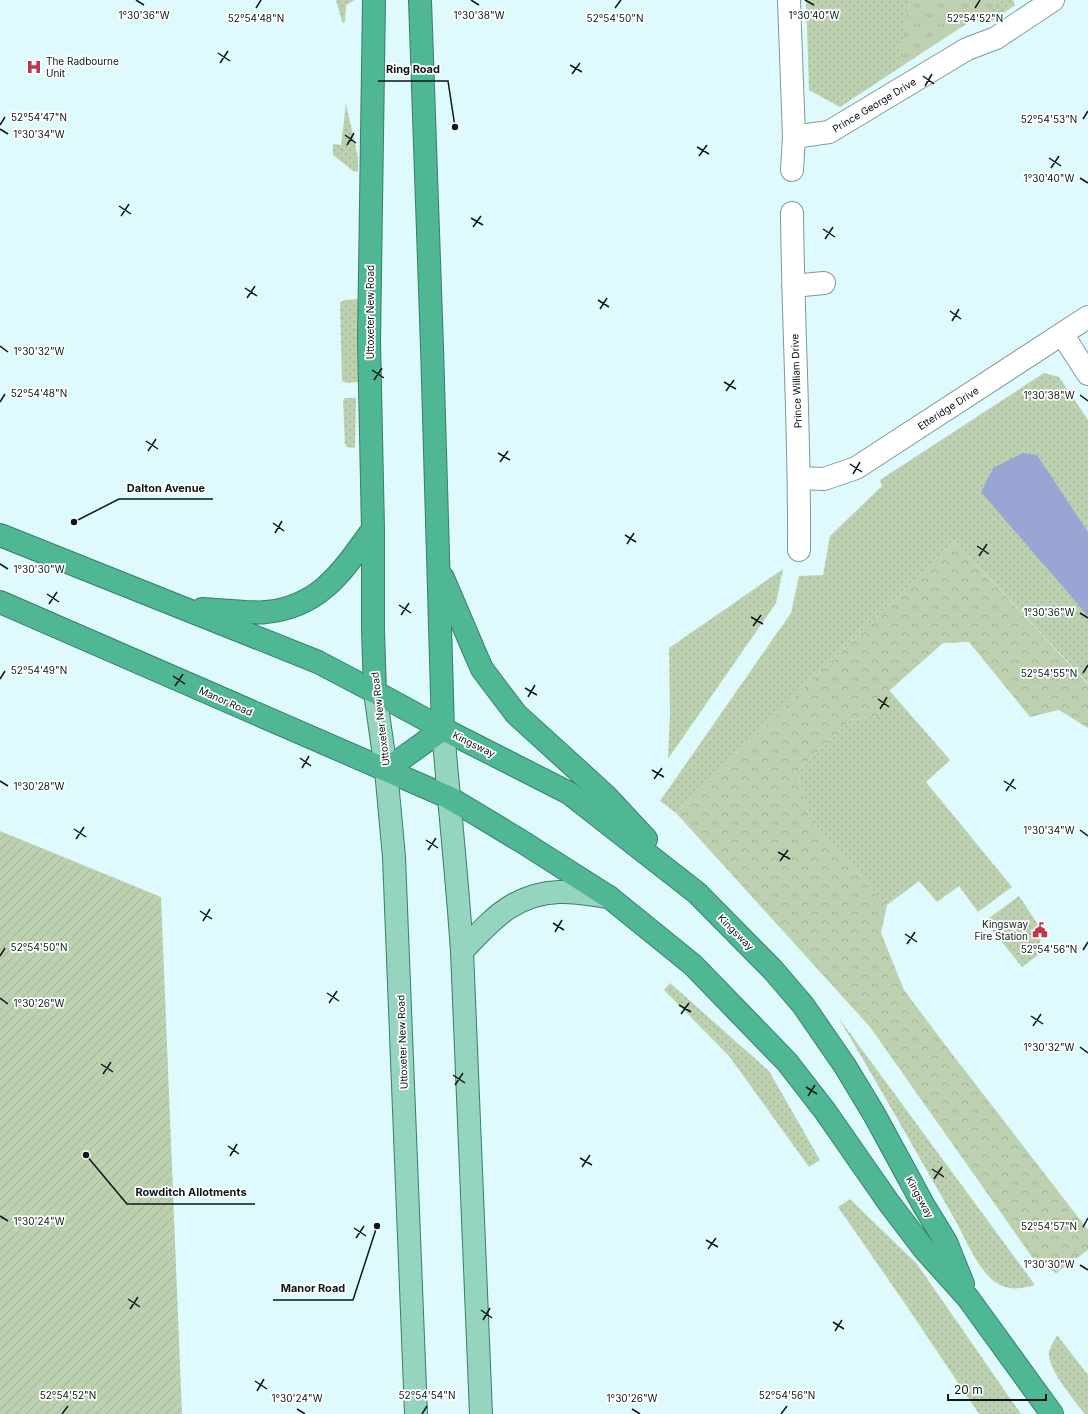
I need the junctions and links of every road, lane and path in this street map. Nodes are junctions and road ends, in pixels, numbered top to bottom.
1 (374, 0) edge
2 (420, 0) edge
3 (789, 0) edge
4 (1053, 0) edge
5 (794, 137) junction
6 (792, 170) dead end
7 (792, 213) dead end
8 (824, 283) dead end
9 (793, 286) junction
10 (1088, 317) edge
11 (1062, 334) junction
12 (1088, 374) edge
13 (800, 478) junction
14 (373, 528) junction
15 (0, 535) edge
16 (799, 550) dead end
17 (438, 566) junction
18 (0, 602) edge
19 (182, 608) junction
20 (375, 692) junction
21 (443, 729) junction
22 (386, 770) junction
23 (448, 797) junction
24 (697, 893) junction
25 (609, 897) junction
26 (462, 951) junction
27 (968, 1298) junction
28 (416, 1414) edge
29 (481, 1414) edge
30 (1052, 1414) edge

1 - 14 highway, Uttoxeter New Road
2 - 17 highway
3 - 5 street
4 - 5 street, Prince George Drive
5 - 6 street
7 - 9 street, Prince William Drive
8 - 9 street
9 - 13 street, Prince William Drive
10 - 11 street, Etteridge Drive
11 - 12 street
11 - 13 street, Etteridge Drive
13 - 16 street, Prince William Drive
14 - 19 highway
14 - 20 highway, Uttoxeter New Road
15 - 19 highway
17 - 21 highway
17 - 24 highway
18 - 22 highway, Manor Road
19 - 20 highway
20 - 21 highway, Kingsway
20 - 22 main road, Uttoxeter New Road
21 - 22 highway
21 - 23 main road
21 - 24 highway, Kingsway
22 - 23 highway, Kingsway
22 - 28 main road, Uttoxeter New Road
23 - 25 highway, Kingsway
23 - 26 main road
24 - 27 highway, Kingsway
25 - 26 main road
25 - 27 highway, Kingsway
26 - 29 main road
27 - 30 highway, Kingsway

